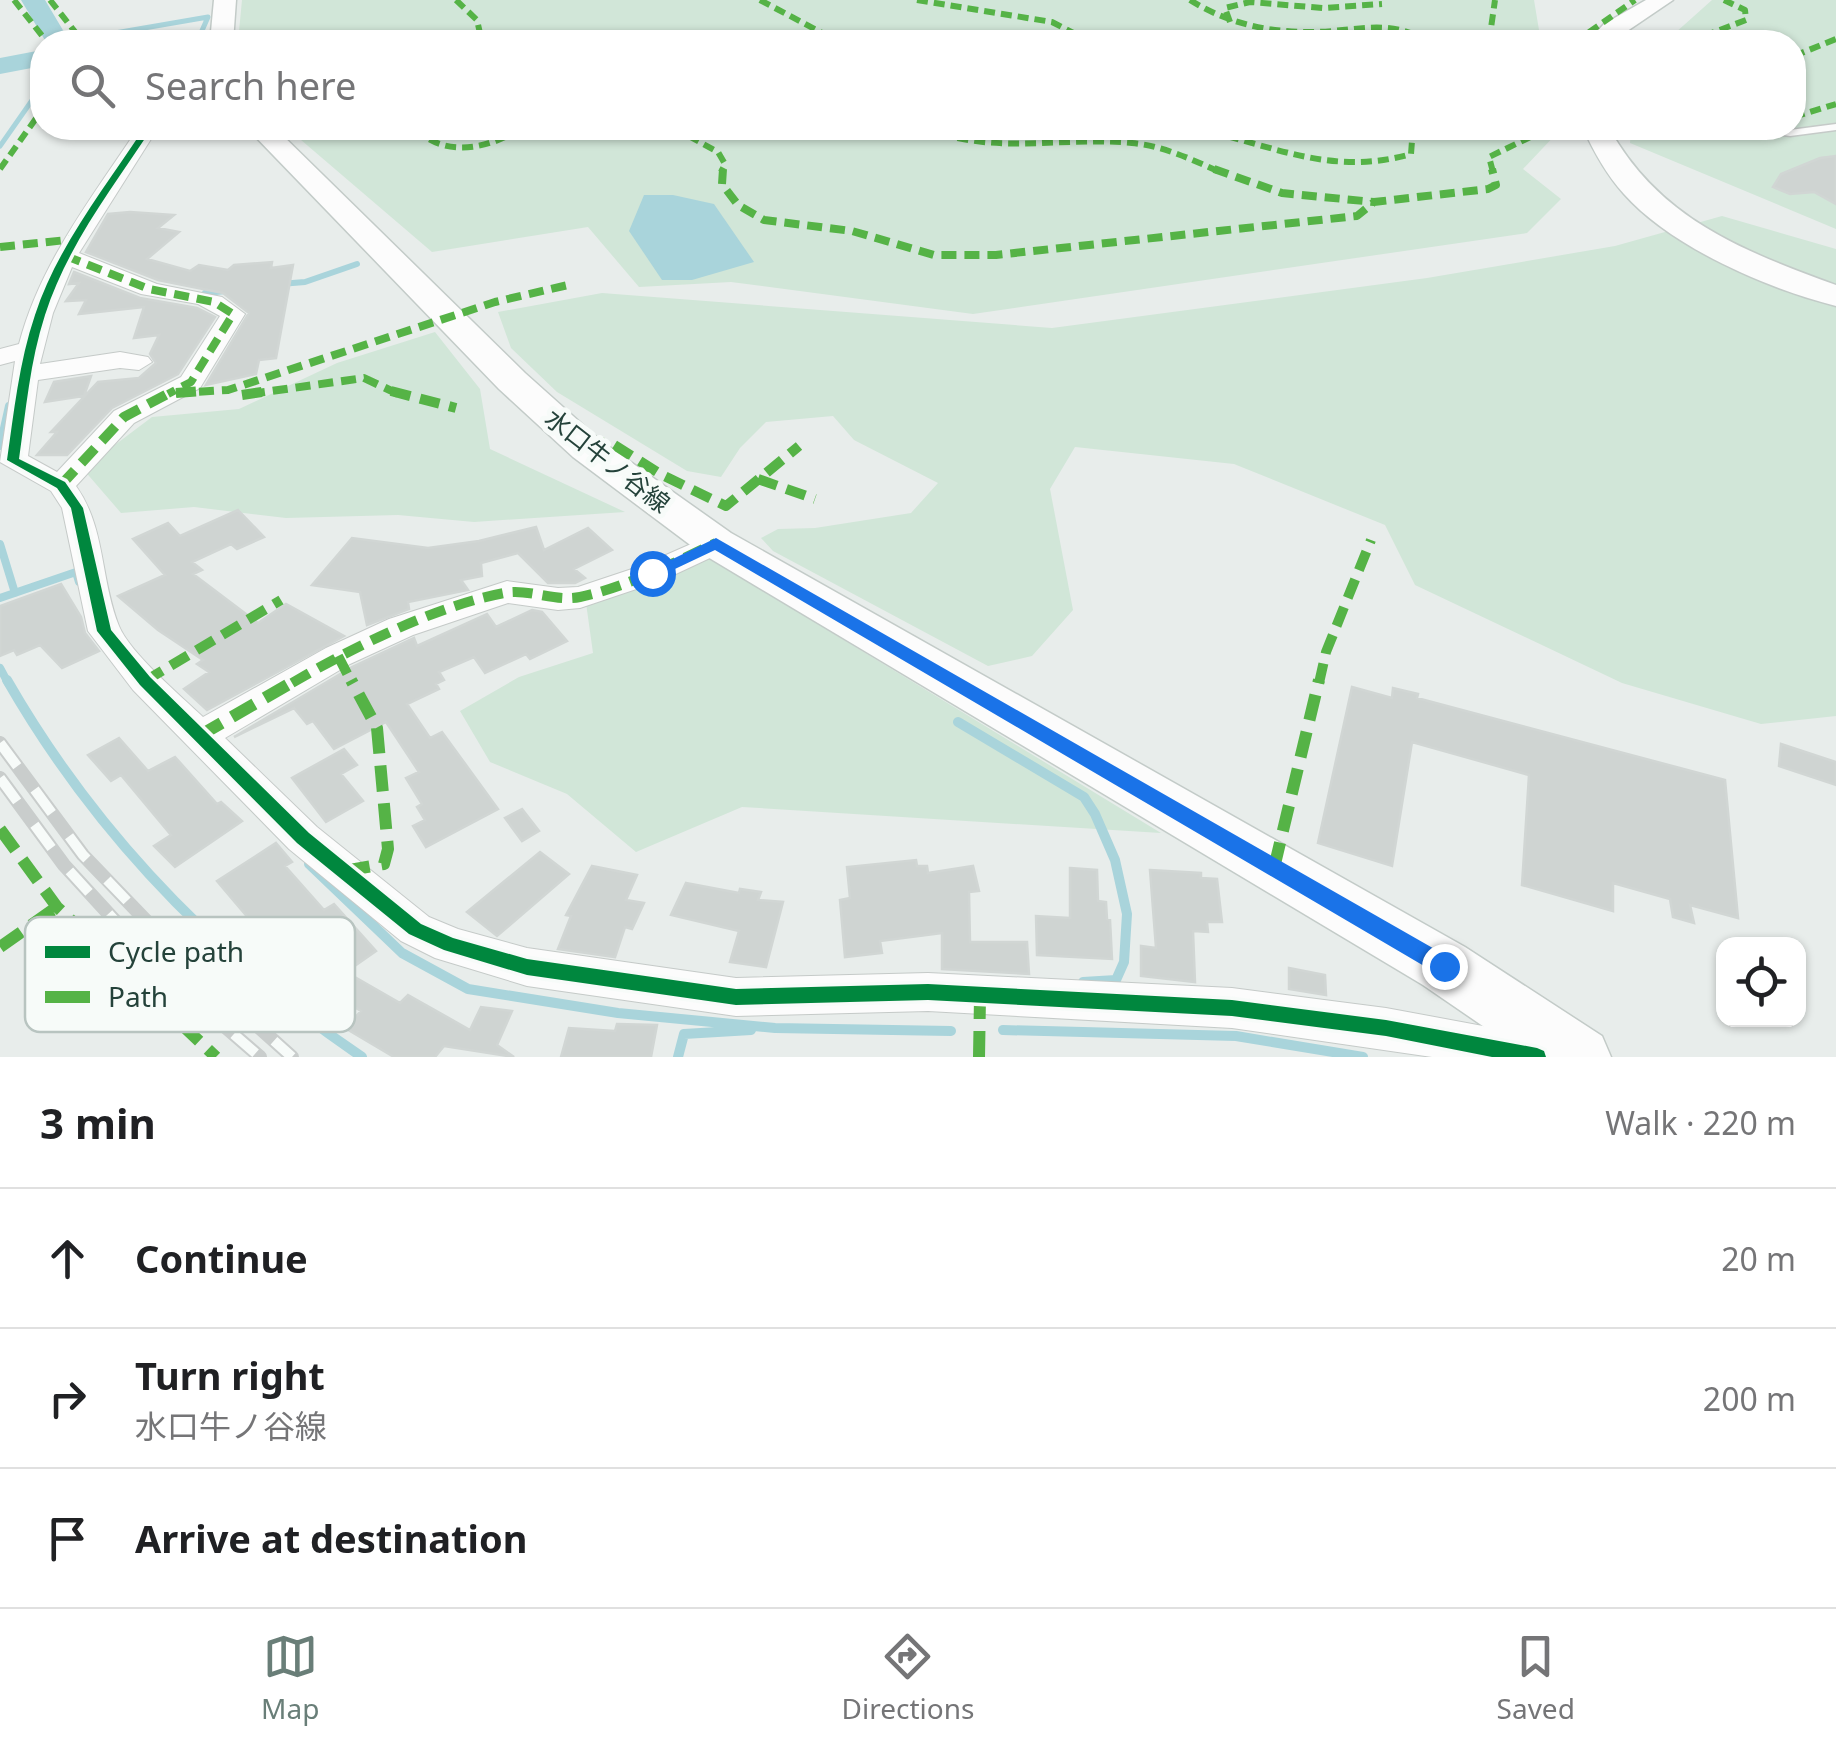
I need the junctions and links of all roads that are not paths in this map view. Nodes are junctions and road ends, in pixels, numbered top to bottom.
1 (225, 0) edge
2 (1662, 0) edge
3 (223, 30) edge
4 (1611, 30) edge
5 (1836, 127) edge
6 (1806, 131) edge
7 (140, 140) edge
8 (272, 140) edge
9 (1601, 140) edge
10 (66, 256) junction
11 (1836, 296) edge
12 (20, 359) edge
13 (139, 362) dead end
14 (62, 485) junction
15 (716, 543) junction
16 (199, 736) junction
17 (1537, 1057) edge
18 (1580, 1057) edge

1 - 3 main road
2 - 4 main road
5 - 6 lane
7 - 10 street
8 - 15 main road, 水口牛ノ谷線
9 - 11 main road
10 - 12 street
10 - 14 street
12 - 13 street
12 - 14 street
14 - 16 street
15 - 16 street
15 - 18 main road, 水口牛ノ谷線
16 - 17 street

